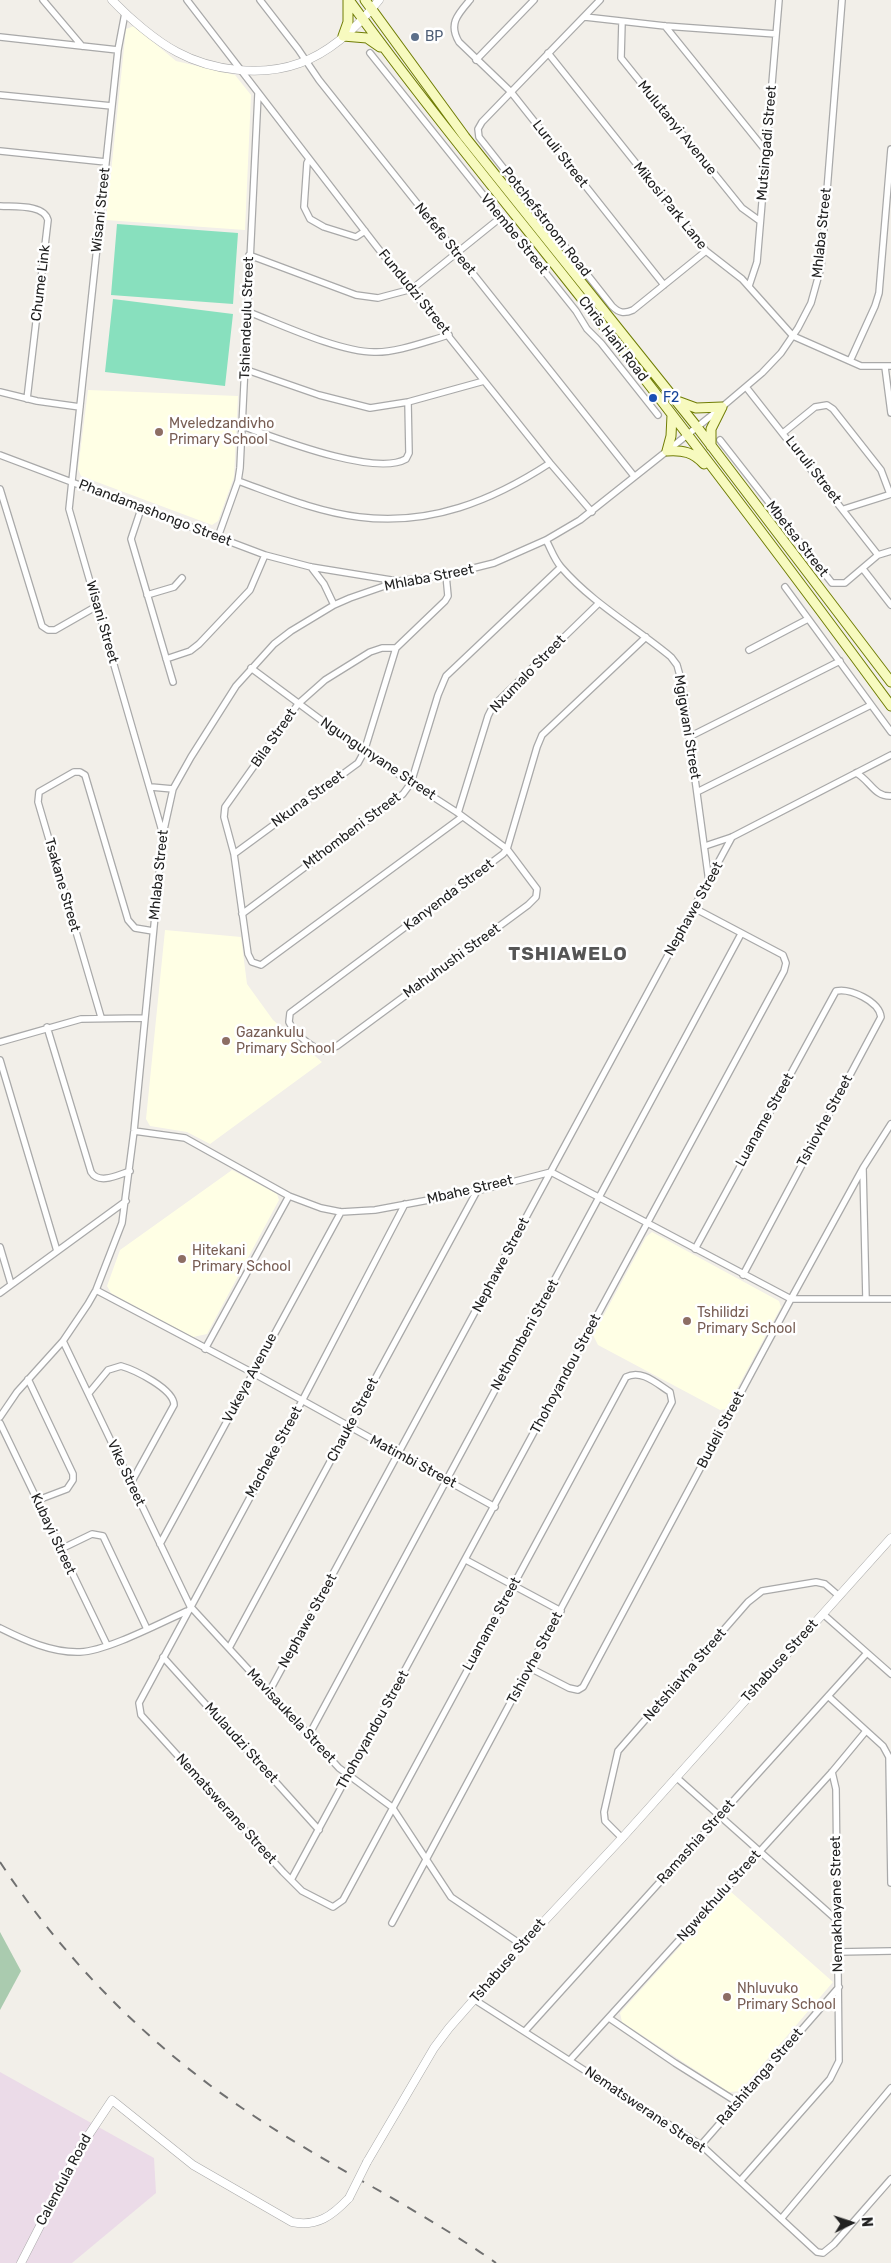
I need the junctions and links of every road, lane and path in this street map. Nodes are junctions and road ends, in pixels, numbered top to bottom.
1 (43, 0) edge
2 (112, 0) edge
3 (187, 0) edge
4 (260, 0) edge
5 (348, 0) edge
6 (365, 0) edge
7 (379, 0) edge
8 (470, 0) edge
9 (534, 0) edge
10 (600, 0) edge
11 (779, 0) edge
12 (842, 0) edge
13 (372, 9) junction
14 (125, 13) junction
15 (585, 17) junction
16 (362, 19) junction
17 (622, 22) junction
18 (665, 26) junction
19 (776, 34) junction
20 (343, 36) junction
21 (0, 37) edge
22 (82, 46) junction
23 (118, 50) junction
24 (370, 53) dead end
25 (548, 53) junction
26 (392, 58) junction
27 (476, 60) junction
28 (306, 61) junction
29 (240, 70) junction
30 (511, 92) junction
31 (258, 94) junction
32 (0, 95) edge
33 (112, 106) junction
34 (891, 149) edge
35 (0, 151) edge
36 (766, 151) junction
37 (309, 159) junction
38 (106, 162) junction
39 (0, 206) edge
40 (500, 218) junction
41 (760, 222) junction
42 (365, 231) junction
43 (706, 251) junction
44 (456, 252) junction
45 (249, 255) junction
46 (664, 285) junction
47 (749, 286) junction
48 (412, 289) junction
49 (246, 311) junction
50 (449, 335) junction
51 (793, 336) junction
52 (850, 361) junction
53 (888, 366) edge
54 (244, 369) junction
55 (484, 381) junction
56 (746, 386) junction
57 (0, 392) edge
58 (27, 399) junction
59 (676, 401) junction
60 (408, 402) junction
61 (80, 407) junction
62 (722, 407) junction
63 (891, 413) edge
64 (658, 415) dead end
65 (672, 415) junction
66 (242, 426) junction
67 (697, 427) junction
68 (783, 433) junction
69 (688, 435) junction
70 (720, 440) dead end
71 (711, 446) junction
72 (667, 451) junction
73 (1, 456) edge
74 (0, 463) edge
75 (550, 464) junction
76 (634, 476) junction
77 (72, 481) junction
78 (238, 481) junction
79 (727, 487) junction
80 (0, 489) edge
81 (890, 494) edge
82 (141, 509) junction
83 (844, 509) junction
84 (592, 512) junction
85 (218, 538) junction
86 (546, 540) junction
87 (891, 551) edge
88 (265, 555) junction
89 (878, 556) junction
90 (311, 567) junction
91 (561, 567) junction
92 (863, 569) junction
93 (446, 575) junction
94 (182, 578) dead end
95 (399, 581) junction
96 (784, 587) dead end
97 (148, 595) junction
98 (599, 603) junction
99 (334, 605) junction
100 (891, 605) edge
101 (97, 606) junction
102 (808, 619) junction
103 (646, 637) junction
104 (396, 648) junction
105 (749, 650) dead end
106 (166, 659) junction
107 (840, 661) junction
108 (251, 668) junction
109 (173, 682) dead end
110 (891, 682) edge
111 (298, 704) junction
112 (870, 704) junction
113 (891, 706) edge
114 (891, 732) edge
115 (689, 737) junction
116 (364, 752) junction
117 (891, 755) edge
118 (856, 773) junction
119 (411, 783) junction
120 (150, 787) junction
121 (174, 789) junction
122 (697, 792) junction
123 (891, 796) edge
124 (460, 815) junction
125 (163, 834) junction
126 (732, 837) junction
127 (705, 846) junction
128 (507, 849) junction
129 (234, 854) junction
130 (709, 882) junction
131 (694, 908) junction
132 (242, 914) junction
133 (154, 931) junction
134 (741, 934) junction
135 (836, 991) joint
136 (101, 1017) junction
137 (144, 1018) junction
138 (47, 1028) junction
139 (0, 1042) edge
140 (316, 1048) joint
141 (0, 1060) edge
142 (891, 1124) edge
143 (134, 1131) junction
144 (863, 1168) junction
145 (130, 1171) junction
146 (551, 1172) junction
147 (476, 1191) junction
148 (288, 1196) junction
149 (600, 1197) junction
150 (126, 1201) junction
151 (405, 1204) junction
152 (341, 1212) junction
153 (648, 1224) junction
154 (0, 1247) edge
155 (695, 1249) junction
156 (57, 1251) junction
157 (743, 1275) junction
158 (11, 1284) junction
159 (96, 1290) junction
160 (0, 1292) edge
161 (791, 1299) junction
162 (866, 1299) junction
163 (891, 1299) edge
164 (63, 1341) junction
165 (204, 1349) junction
166 (253, 1373) junction
167 (28, 1379) junction
168 (670, 1392) joint
169 (89, 1393) junction
170 (302, 1401) junction
171 (0, 1417) edge
172 (0, 1423) edge
173 (350, 1428) junction
174 (398, 1454) junction
175 (446, 1479) junction
176 (131, 1483) junction
177 (38, 1500) junction
178 (495, 1506) junction
179 (891, 1538) edge
180 (160, 1544) junction
181 (61, 1550) junction
182 (466, 1560) junction
183 (513, 1586) junction
184 (839, 1596) junction
185 (188, 1609) junction
186 (561, 1611) junction
187 (823, 1614) junction
188 (0, 1628) edge
189 (147, 1629) junction
190 (107, 1645) junction
191 (229, 1648) junction
192 (867, 1653) junction
193 (163, 1657) junction
194 (530, 1668) junction
195 (891, 1674) edge
196 (269, 1692) junction
197 (828, 1696) junction
198 (140, 1698) joint
199 (866, 1731) junction
200 (309, 1735) junction
201 (832, 1772) junction
202 (348, 1776) junction
203 (676, 1777) junction
204 (392, 1807) junction
205 (719, 1816) junction
206 (319, 1830) junction
207 (622, 1838) junction
208 (759, 1852) junction
209 (426, 1859) junction
210 (291, 1880) junction
211 (891, 1883) edge
212 (330, 1906) joint
213 (838, 1921) junction
214 (392, 1923) dead end
215 (522, 1945) junction
216 (891, 1951) edge
217 (838, 1952) junction
218 (839, 1987) junction
219 (475, 2000) junction
220 (609, 2018) junction
221 (525, 2031) junction
222 (570, 2060) junction
223 (891, 2088) edge
224 (112, 2100) joint
225 (737, 2102) junction
226 (701, 2145) junction
227 (891, 2179) edge
228 (740, 2181) junction
229 (780, 2219) junction
230 (21, 2263) edge

1 - 22 street
2 - 14 street
3 - 29 street, Fundudzi Street
4 - 28 street, Nefefe Street
5 - 16 main road, Chris Hani Road
5 - 20 main road
6 - 13 main road, Chris Hani Road
7 - 13 street
8 - 27 street, Luruli Street
9 - 27 street
10 - 15 street
11 - 19 street, Mutsingadi Street
12 - 51 street, Mhlaba Street
13 - 16 street
13 - 59 main road, Chris Hani Road
14 - 23 street, Wisani Street
14 - 29 street
15 - 17 street
15 - 25 street
16 - 20 street
16 - 26 main road, Chris Hani Road
17 - 18 street
17 - 41 street, Mulutanyi Avenue
18 - 19 street
18 - 36 street
19 - 36 street, Mutsingadi Street
20 - 26 main road
20 - 28 street
21 - 22 street
22 - 23 street
23 - 33 street, Wisani Street
24 - 40 street, Vhembe Street
25 - 30 street
25 - 43 street, Mikosi Park Lane
26 - 65 main road, Chris Hani Road
27 - 30 street, Luruli Street
28 - 29 street
28 - 44 street, Nefefe Street
29 - 31 street, Fundudzi Street
30 - 46 street, Luruli Street
30 - 46 street, Potchefstroom Road
31 - 37 street, Fundudzi Street
31 - 45 street, Tshiendeulu Street
32 - 33 street
33 - 38 street, Wisani Street
34 - 52 street
35 - 38 street
36 - 41 street, Mutsingadi Street
37 - 42 street, Fundudzi Street
37 - 42 street
38 - 61 street, Wisani Street
39 - 58 street, Chume Link
40 - 44 street
40 - 64 street, Vhembe Street
41 - 47 street, Mutsingadi Street
42 - 48 street, Fundudzi Street
43 - 46 street
43 - 47 street, Mikosi Park Lane
44 - 48 street
44 - 76 street, Nefefe Street
45 - 48 street
45 - 49 street, Tshiendeulu Street
47 - 51 street, Mikosi Park Lane
48 - 50 street, Fundudzi Street
49 - 50 street
49 - 54 street, Tshiendeulu Street
50 - 55 street, Fundudzi Street
51 - 52 street, Mikosi Park Lane
51 - 56 street, Mhlaba Street
52 - 53 street, Mikosi Park Lane
53 - 63 street
54 - 60 street
54 - 66 street, Tshiendeulu Street
55 - 60 street
55 - 75 street, Fundudzi Street
56 - 62 street, Mhlaba Street
56 - 68 street, Luruli Street
57 - 58 street
58 - 61 street
59 - 62 main road
59 - 67 main road, Chris Hani Road
60 - 66 street
61 - 77 street, Wisani Street
62 - 67 street, Mhlaba Street
62 - 71 main road
65 - 69 main road, Chris Hani Road
65 - 72 main road
66 - 78 street, Tshiendeulu Street
67 - 69 street, Mhlaba Street
67 - 71 main road, Chris Hani Road
68 - 81 street
68 - 83 street, Luruli Street
69 - 72 street, Mhlaba Street
69 - 79 main road, Chris Hani Road
70 - 92 street, Mbetsa Street
71 - 110 main road, Chris Hani Road
72 - 76 street, Mhlaba Street
72 - 79 main road
73 - 74 street
73 - 77 street, Phandamashongo Street
75 - 78 street
75 - 84 street, Fundudzi Street
76 - 84 street, Mhlaba Street
77 - 82 street, Phandamashongo Street
77 - 101 street, Wisani Street
78 - 85 street, Tshiendeulu Street
79 - 113 main road, Chris Hani Road
80 - 101 street
81 - 83 street
82 - 85 street, Phandamashongo Street
82 - 97 street
83 - 89 street, Luruli Street
84 - 86 street, Mhlaba Street
85 - 88 street, Phandamashongo Street
86 - 91 street, Mgigwani Street
86 - 93 street, Mhlaba Street
87 - 89 street, Mbetsa Street
88 - 90 street, Phandamashongo Street
88 - 106 street
89 - 92 street, Mbetsa Street
90 - 95 street, Phandamashongo Street
90 - 99 street
91 - 98 street, Mgigwani Street
91 - 119 street, Mthombeni Street
92 - 100 street
93 - 95 street, Mhlaba Street
93 - 104 street
94 - 97 street
95 - 99 street, Mhlaba Street
96 - 102 street
97 - 106 street
98 - 103 street, Mgigwani Street
98 - 124 street, Nxumalo Street
99 - 108 street, Mhlaba Street
101 - 120 street, Wisani Street
102 - 105 street
102 - 107 street
103 - 115 street, Mgigwani Street
103 - 128 street, Kanyenda Street
104 - 111 street, Bila Street
104 - 116 street, Nkuna Street
106 - 109 street
107 - 112 street
107 - 115 street
108 - 111 street, Ngungunyane Street
108 - 121 street, Mhlaba Street
111 - 116 street, Ngungunyane Street
111 - 129 street, Bila Street
112 - 114 street
112 - 122 street
115 - 122 street, Mgigwani Street
116 - 119 street, Ngungunyane Street
116 - 129 street, Nkuna Street
117 - 118 street
118 - 123 street
118 - 126 street
119 - 124 street, Ngungunyane Street
119 - 132 street, Mthombeni Street
120 - 121 street
120 - 125 street, Wisani Street
121 - 125 street, Mhlaba Street
122 - 127 street, Mgigwani Street
124 - 128 street, Ngungunyane Street
124 - 132 street, Bila Street
125 - 133 street, Mhlaba Street
126 - 127 street
126 - 130 street, Nephawe Street
127 - 130 street, Mgigwani Street
128 - 140 street, Kanyenda Street
128 - 140 street, Mahuhushi Street
129 - 132 street, Bila Street
130 - 131 street, Nephawe Street
131 - 134 street, Thohoyandou Street
131 - 146 street, Nephawe Street
133 - 136 street, Tsakane Street
133 - 137 street, Mhlaba Street
134 - 149 street, Nethombeni Street
134 - 153 street, Thohoyandou Street
135 - 155 street, Luaname Street
135 - 157 street, Tshiovhe Street
136 - 137 street
136 - 138 street
137 - 143 street, Mhlaba Street
138 - 139 street
138 - 145 street
141 - 156 street
142 - 144 street, Budeli Street
143 - 145 street, Mhlaba Street
143 - 148 street, Mbahe Street
144 - 161 street, Budeli Street
144 - 162 street
145 - 150 street, Mhlaba Street
146 - 147 street, Mbahe Street
146 - 149 street
146 - 174 street, Nephawe Street
147 - 151 street, Mbahe Street
147 - 173 street, Chauke Street
148 - 152 street, Mbahe Street
148 - 165 street
149 - 153 street
149 - 175 street, Nethombeni Street
150 - 156 street
150 - 159 street, Mhlaba Street
151 - 152 street, Mbahe Street
151 - 170 street, Macheke Street
152 - 166 street, Vukeya Avenue
153 - 155 street
153 - 178 street, Thohoyandou Street
154 - 158 street
155 - 157 street
156 - 158 street
157 - 161 street
158 - 160 street
159 - 164 street, Mhlaba Street
159 - 165 street, Matimbi Street
161 - 162 street
161 - 194 street, Budeli Street
162 - 163 street
164 - 167 street, Mhlaba Street
164 - 169 street, Vike Street
165 - 166 street, Matimbi Street
166 - 170 street, Matimbi Street
166 - 180 street, Vukeya Avenue
167 - 171 street, Mhlaba Street
167 - 177 street
168 - 183 street, Luaname Street
168 - 186 street, Tshiovhe Street
169 - 176 street, Vike Street
169 - 176 street
170 - 173 street, Matimbi Street
170 - 185 street, Macheke Street
172 - 177 street, Kubayi Street
173 - 174 street, Matimbi Street
173 - 191 street, Chauke Street
174 - 175 street, Matimbi Street
174 - 196 street, Nephawe Street
175 - 178 street, Matimbi Street
175 - 200 street, Nethombeni Street
176 - 180 street, Vike Street
177 - 181 street, Kubayi Street
178 - 182 street, Thohoyandou Street
179 - 184 street, Tshabuse Street
180 - 185 street, Vike Street
181 - 189 street
181 - 190 street, Kubayi Street
182 - 183 street
182 - 202 street, Thohoyandou Street
183 - 186 street
183 - 204 street, Luaname Street
184 - 187 street, Tshabuse Street
184 - 207 street, Netshiavha Street
185 - 189 street
185 - 191 street, Mavisaukela Street
185 - 193 street, Macheke Street
186 - 194 street, Tshiovhe Street
187 - 192 street
187 - 203 street, Tshabuse Street
188 - 190 street
189 - 190 street
191 - 196 street, Mavisaukela Street
192 - 195 street
192 - 197 street, Ramashia Street
193 - 198 street, Macheke Street
193 - 206 street, Mulaudzi Street
194 - 209 street, Tshiovhe Street
196 - 200 street, Mavisaukela Street
197 - 199 street
197 - 205 street, Ramashia Street
198 - 210 street, Nematswerane Street
199 - 201 street, Ngwekhulu Street
199 - 211 street
200 - 202 street, Mavisaukela Street
201 - 208 street, Ngwekhulu Street
201 - 213 street, Nemakhayane Street
202 - 204 street, Mavisaukela Street
202 - 206 street, Thohoyandou Street
203 - 205 street
203 - 207 street, Tshabuse Street
204 - 209 street, Mavisaukela Street
204 - 212 street, Luaname Street
205 - 208 street
205 - 221 street, Ramashia Street
206 - 210 street, Thohoyandou Street
207 - 215 street, Tshabuse Street
208 - 213 street
208 - 220 street, Ngwekhulu Street
209 - 214 street, Tshiovhe Street
209 - 215 street, Mavisaukela Street
210 - 212 street, Nematswerane Street
213 - 217 street, Nemakhayane Street
215 - 219 street, Tshabuse Street
216 - 217 street
217 - 218 street, Nemakhayane Street
218 - 225 street, Ratshitanga Street
218 - 228 street, Nemakhayane Street
219 - 221 street, Nematswerane Street
219 - 224 street, Tshabuse Street, bridge
220 - 222 street, Ngwekhulu Street
220 - 225 street
221 - 222 street, Nematswerane Street
222 - 226 street, Nematswerane Street
223 - 229 street
224 - 230 street, Calendula Road
225 - 226 street, Ratshitanga Street
226 - 228 street, Nematswerane Street
227 - 229 street, Nematswerane Street
228 - 229 street, Nematswerane Street

